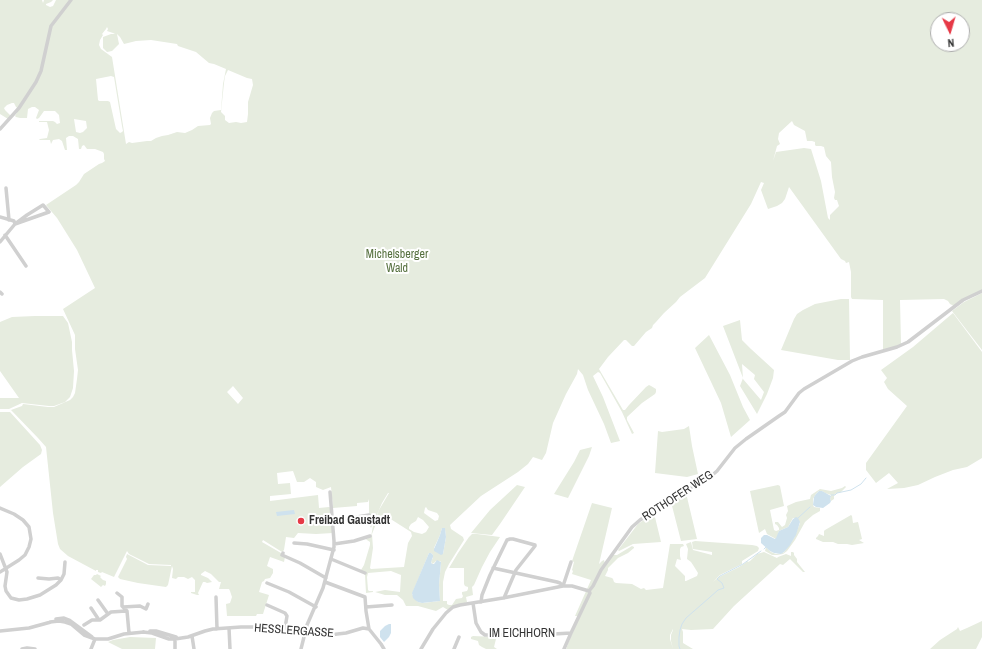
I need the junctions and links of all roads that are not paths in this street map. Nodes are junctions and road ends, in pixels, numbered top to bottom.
1 (71, 0) edge
2 (0, 129) edge
3 (6, 188) dead end
4 (0, 217) edge
5 (10, 220) junction
6 (15, 224) junction
7 (5, 235) junction
8 (0, 242) edge
9 (26, 266) dead end
10 (982, 291) edge
11 (330, 492) dead end
12 (0, 508) edge
13 (368, 516) dead end
14 (333, 521) junction
15 (370, 536) dead end
16 (294, 543) dead end
17 (334, 544) junction
18 (334, 550) junction
19 (283, 553) dead end
20 (0, 554) edge
21 (332, 559) junction
22 (65, 562) dead end
23 (571, 562) dead end
24 (6, 568) junction
25 (493, 568) junction
26 (0, 572) edge
27 (515, 572) junction
28 (365, 573) dead end
29 (38, 578) dead end
30 (61, 580) junction
31 (326, 580) junction
32 (267, 583) dead end
33 (563, 586) junction
34 (589, 590) junction
35 (117, 593) dead end
36 (216, 597) dead end
37 (504, 598) junction
38 (98, 600) dead end
39 (480, 602) junction
40 (473, 603) junction
41 (148, 604) dead end
42 (392, 605) dead end
43 (266, 606) dead end
44 (123, 607) junction
45 (316, 607) junction
46 (366, 607) junction
47 (91, 608) dead end
48 (126, 611) junction
49 (108, 614) junction
50 (99, 620) junction
51 (84, 625) dead end
52 (229, 628) junction
53 (285, 628) junction
54 (217, 629) junction
55 (369, 629) junction
56 (0, 631) edge
57 (305, 631) junction
58 (143, 632) junction
59 (129, 633) junction
60 (571, 633) junction
61 (192, 636) junction
62 (459, 637) dead end
63 (182, 638) junction
64 (95, 639) junction
65 (175, 639) junction
66 (22, 649) edge
67 (35, 649) edge
68 (91, 649) edge
69 (175, 649) edge
70 (194, 649) edge
71 (230, 649) edge
72 (301, 649) edge
73 (384, 649) edge
74 (421, 649) edge
75 (454, 649) edge
76 (564, 649) edge

1 - 2 street
3 - 5 street
4 - 5 street
5 - 6 street
6 - 6 street
6 - 7 street
7 - 8 street
7 - 9 street
10 - 34 street, ROTHOFER WEG
11 - 14 street
12 - 24 street
13 - 14 street
14 - 17 street
15 - 17 street
16 - 18 street
17 - 18 street
18 - 21 street
19 - 31 street
20 - 24 street
21 - 28 street
21 - 31 street
22 - 30 street
23 - 33 street
24 - 26 street
24 - 30 street
25 - 27 street
25 - 27 street
25 - 39 street
27 - 33 street
27 - 37 street
29 - 30 street
31 - 45 street
31 - 46 street
32 - 45 street
33 - 34 street
33 - 37 street
34 - 60 street, ROTHOFER WEG
35 - 44 street
36 - 54 street
37 - 39 street
38 - 49 street
39 - 40 street
40 - 60 street, IM EICHHORN
40 - 74 street
41 - 44 street
42 - 46 street
43 - 53 street
44 - 48 street
45 - 57 street
46 - 55 street
47 - 50 street
48 - 49 street
48 - 59 street
49 - 50 street
50 - 51 street
52 - 53 street, HESSLERGASSE
52 - 54 street, HESSLERGASSE
52 - 71 street
53 - 57 street, HESSLERGASSE
54 - 61 street, HESSLERGASSE
55 - 57 street, HESSLERGASSE
55 - 73 street
56 - 64 street
57 - 72 street
58 - 59 street
58 - 63 street
58 - 65 street
59 - 64 street
60 - 76 street, ROTHOFER WEG
61 - 63 street, HESSLERGASSE
61 - 70 street
62 - 75 street
63 - 65 street, HESSLERGASSE
64 - 68 street
65 - 69 street
66 - 67 street

